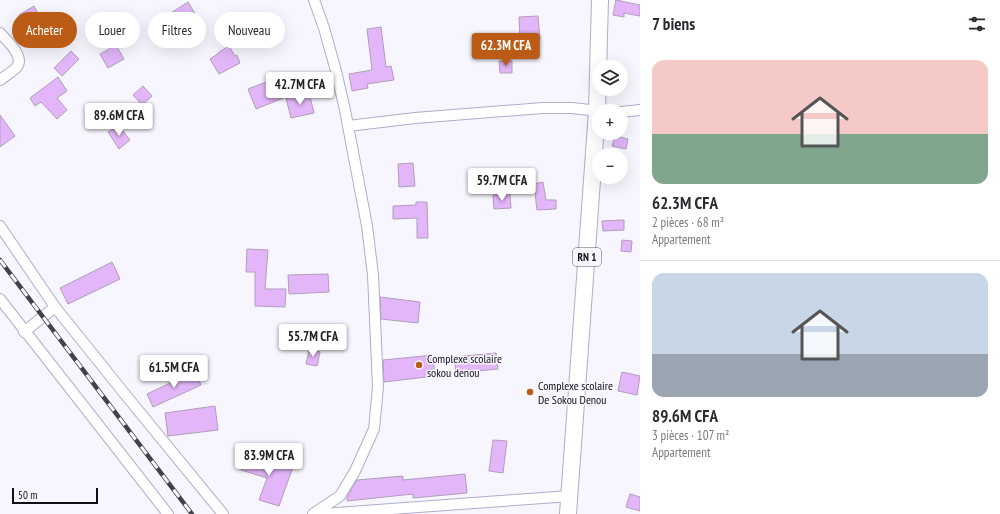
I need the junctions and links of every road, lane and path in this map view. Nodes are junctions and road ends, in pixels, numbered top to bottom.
1 (314, 0) edge
2 (600, 0) edge
3 (0, 33) edge
4 (0, 80) edge
5 (598, 104) edge
6 (592, 110) edge
7 (640, 110) edge
8 (628, 111) edge
9 (348, 126) junction
10 (596, 140) edge
11 (0, 226) edge
12 (0, 300) edge
13 (55, 307) junction
14 (24, 332) junction
15 (570, 496) junction
16 (168, 514) edge
17 (223, 514) edge
18 (313, 514) edge
19 (323, 514) edge
20 (568, 514) edge

1 - 9 street
2 - 5 main road, RN 1
3 - 4 street
6 - 9 street
7 - 8 street
9 - 18 street
10 - 15 main road, RN 1
11 - 13 street
12 - 14 street
13 - 14 street
13 - 17 street
14 - 16 street
15 - 19 street
15 - 20 main road, RN 1

